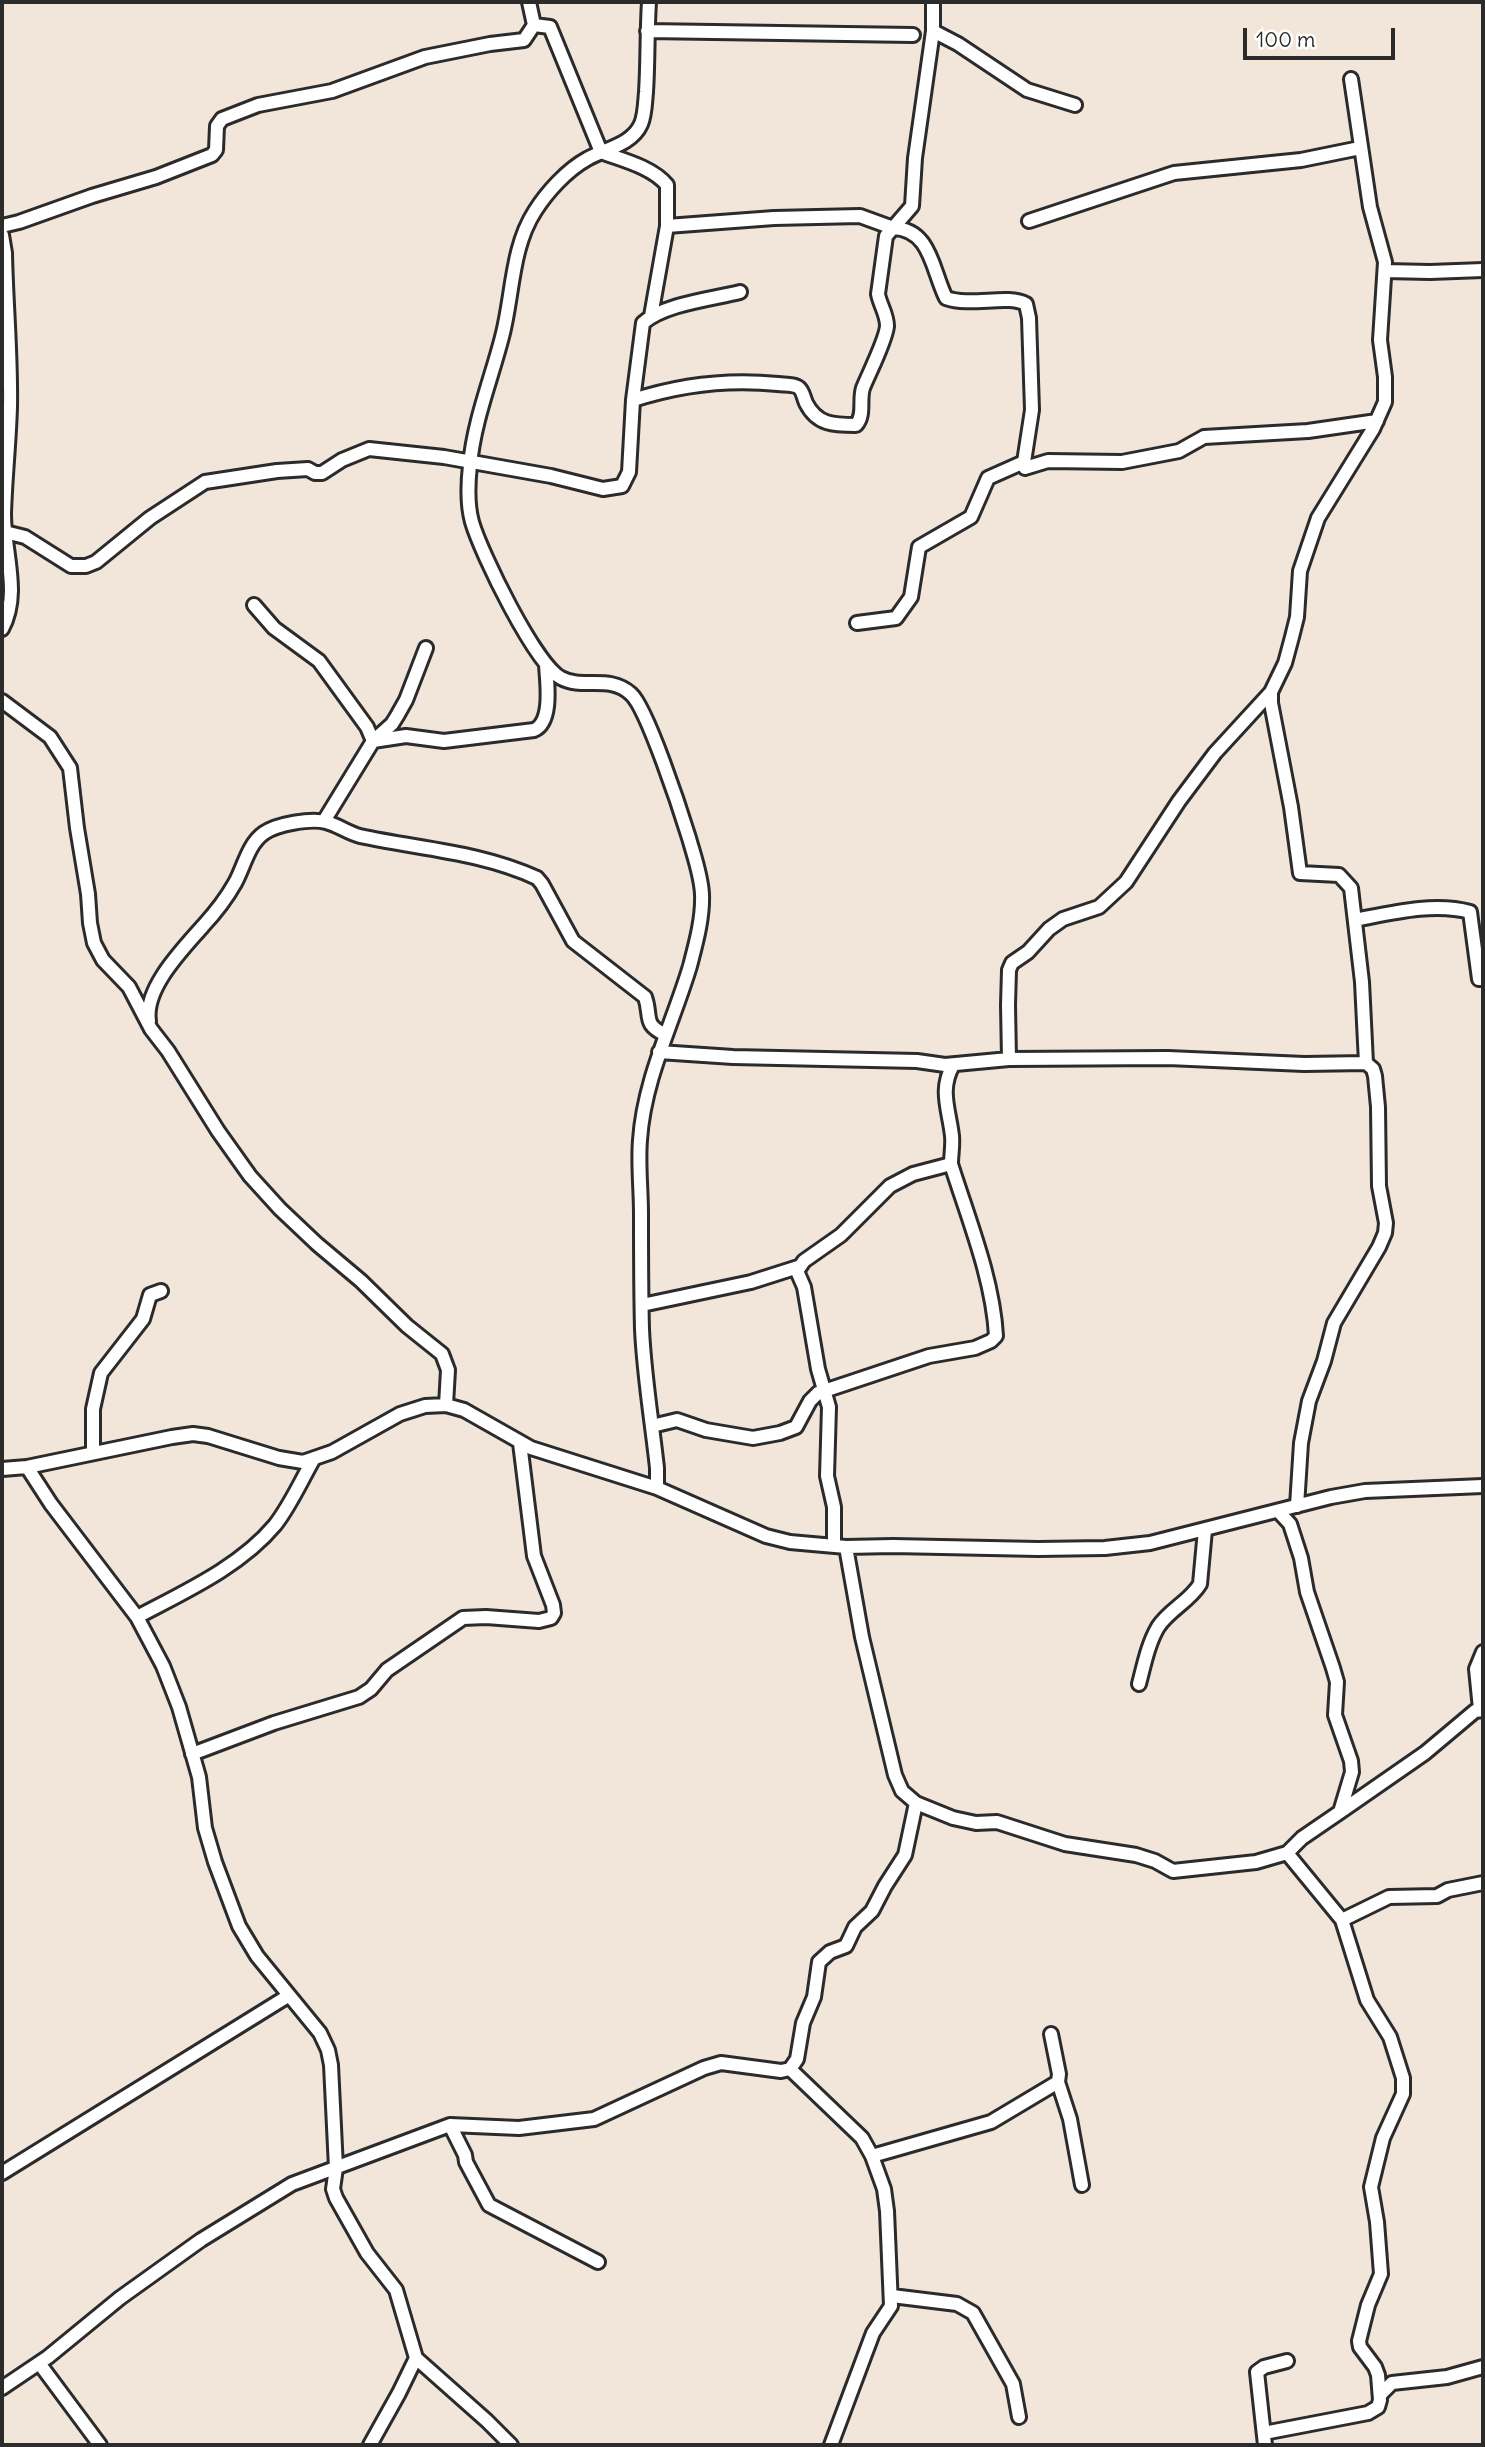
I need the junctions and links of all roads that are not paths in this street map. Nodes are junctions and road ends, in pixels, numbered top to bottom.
1 (529, 2) edge
2 (649, 2) edge
3 (933, 2) edge
4 (534, 25) junction
5 (647, 31) junction
6 (933, 32) junction
7 (913, 35) dead end
8 (1350, 79) dead end
9 (1075, 105) dead end
10 (1360, 148) junction
11 (601, 152) junction
12 (1029, 221) dead end
13 (2, 226) edge
14 (667, 226) junction
15 (893, 228) junction
16 (2, 235) edge
17 (1483, 270) edge
18 (1385, 271) junction
19 (740, 292) dead end
20 (651, 316) junction
21 (633, 400) junction
22 (1377, 421) junction
23 (1024, 462) junction
24 (470, 463) junction
25 (5, 532) junction
26 (254, 605) dead end
27 (857, 623) dead end
28 (2, 629) edge
29 (426, 648) dead end
30 (546, 664) junction
31 (1271, 692) junction
32 (2, 701) edge
33 (373, 741) junction
34 (324, 821) junction
35 (1355, 920) junction
36 (1483, 979) edge
37 (151, 1029) junction
38 (666, 1035) junction
39 (659, 1052) junction
40 (1009, 1059) junction
41 (1366, 1063) junction
42 (953, 1065) junction
43 (951, 1164) junction
44 (798, 1267) junction
45 (161, 1291) dead end
46 (642, 1305) junction
47 (825, 1392) junction
48 (446, 1405) junction
49 (652, 1426) junction
50 (520, 1443) junction
51 (93, 1452) junction
52 (313, 1460) junction
53 (27, 1467) junction
54 (2, 1469) edge
55 (1483, 1486) edge
56 (657, 1488) junction
57 (1297, 1506) junction
58 (1278, 1511) junction
59 (1205, 1530) junction
60 (840, 1546) junction
61 (138, 1617) junction
62 (1483, 1652) edge
63 (1139, 1684) dead end
64 (1482, 1709) edge
65 (192, 1754) junction
66 (916, 1803) junction
67 (1340, 1812) junction
68 (1287, 1853) junction
69 (1483, 1883) edge
70 (1342, 1920) junction
71 (288, 1996) junction
72 (1051, 2035) dead end
73 (790, 2069) junction
74 (1058, 2082) junction
75 (450, 2124) junction
76 (872, 2156) junction
77 (336, 2168) junction
78 (2, 2173) edge
79 (1082, 2185) dead end
80 (598, 2262) dead end
81 (892, 2296) junction
82 (415, 2358) junction
83 (1287, 2361) dead end
84 (39, 2363) junction
85 (1483, 2367) edge
86 (2, 2388) edge
87 (1380, 2395) junction
88 (1019, 2417) dead end
89 (1264, 2439) edge
90 (100, 2445) edge
91 (370, 2445) edge
92 (511, 2445) edge
93 (831, 2445) edge

1 - 4 street
2 - 5 street
3 - 6 street
4 - 11 street
4 - 13 street
5 - 7 street
5 - 11 street
6 - 9 street
6 - 15 street
8 - 10 street
10 - 12 street
10 - 18 street
11 - 14 street
11 - 24 street
14 - 15 street
14 - 20 street
15 - 21 street
15 - 23 street
16 - 25 street
17 - 18 street
18 - 22 street
19 - 20 street
20 - 21 street
21 - 24 street
22 - 23 street
22 - 31 street
23 - 27 street
24 - 25 street
24 - 30 street
25 - 28 street
26 - 33 street
29 - 33 street
30 - 33 street
30 - 38 street
31 - 35 street
31 - 40 street
32 - 37 street
33 - 34 street
34 - 37 street
34 - 38 street
35 - 36 street
35 - 41 street
37 - 48 street
38 - 39 street
39 - 42 street
39 - 46 street
40 - 41 street
40 - 42 street
41 - 57 street
42 - 43 street
43 - 44 street
43 - 47 street
44 - 46 street
44 - 47 street
45 - 51 street
46 - 49 street
47 - 49 street
47 - 60 street
48 - 50 street
48 - 52 street
49 - 56 street
50 - 56 street
50 - 65 street
51 - 52 street
51 - 53 street
52 - 61 street
53 - 54 street
53 - 61 street
55 - 57 street
56 - 60 street
57 - 58 street
58 - 59 street
58 - 67 street
59 - 60 street
59 - 63 street
60 - 66 street
61 - 65 street
62 - 64 street
64 - 67 street
65 - 71 street
66 - 68 street
66 - 73 street
67 - 68 street
68 - 70 street
69 - 70 street
70 - 87 street
71 - 77 street
71 - 78 street
72 - 74 street
73 - 75 street
73 - 76 street
74 - 76 street
74 - 79 street
75 - 77 street
75 - 80 street
76 - 81 street
77 - 82 street
77 - 84 street
81 - 88 street
81 - 93 street
82 - 91 street
82 - 92 street
83 - 89 street
84 - 86 street
84 - 90 street
85 - 87 street
87 - 89 street

